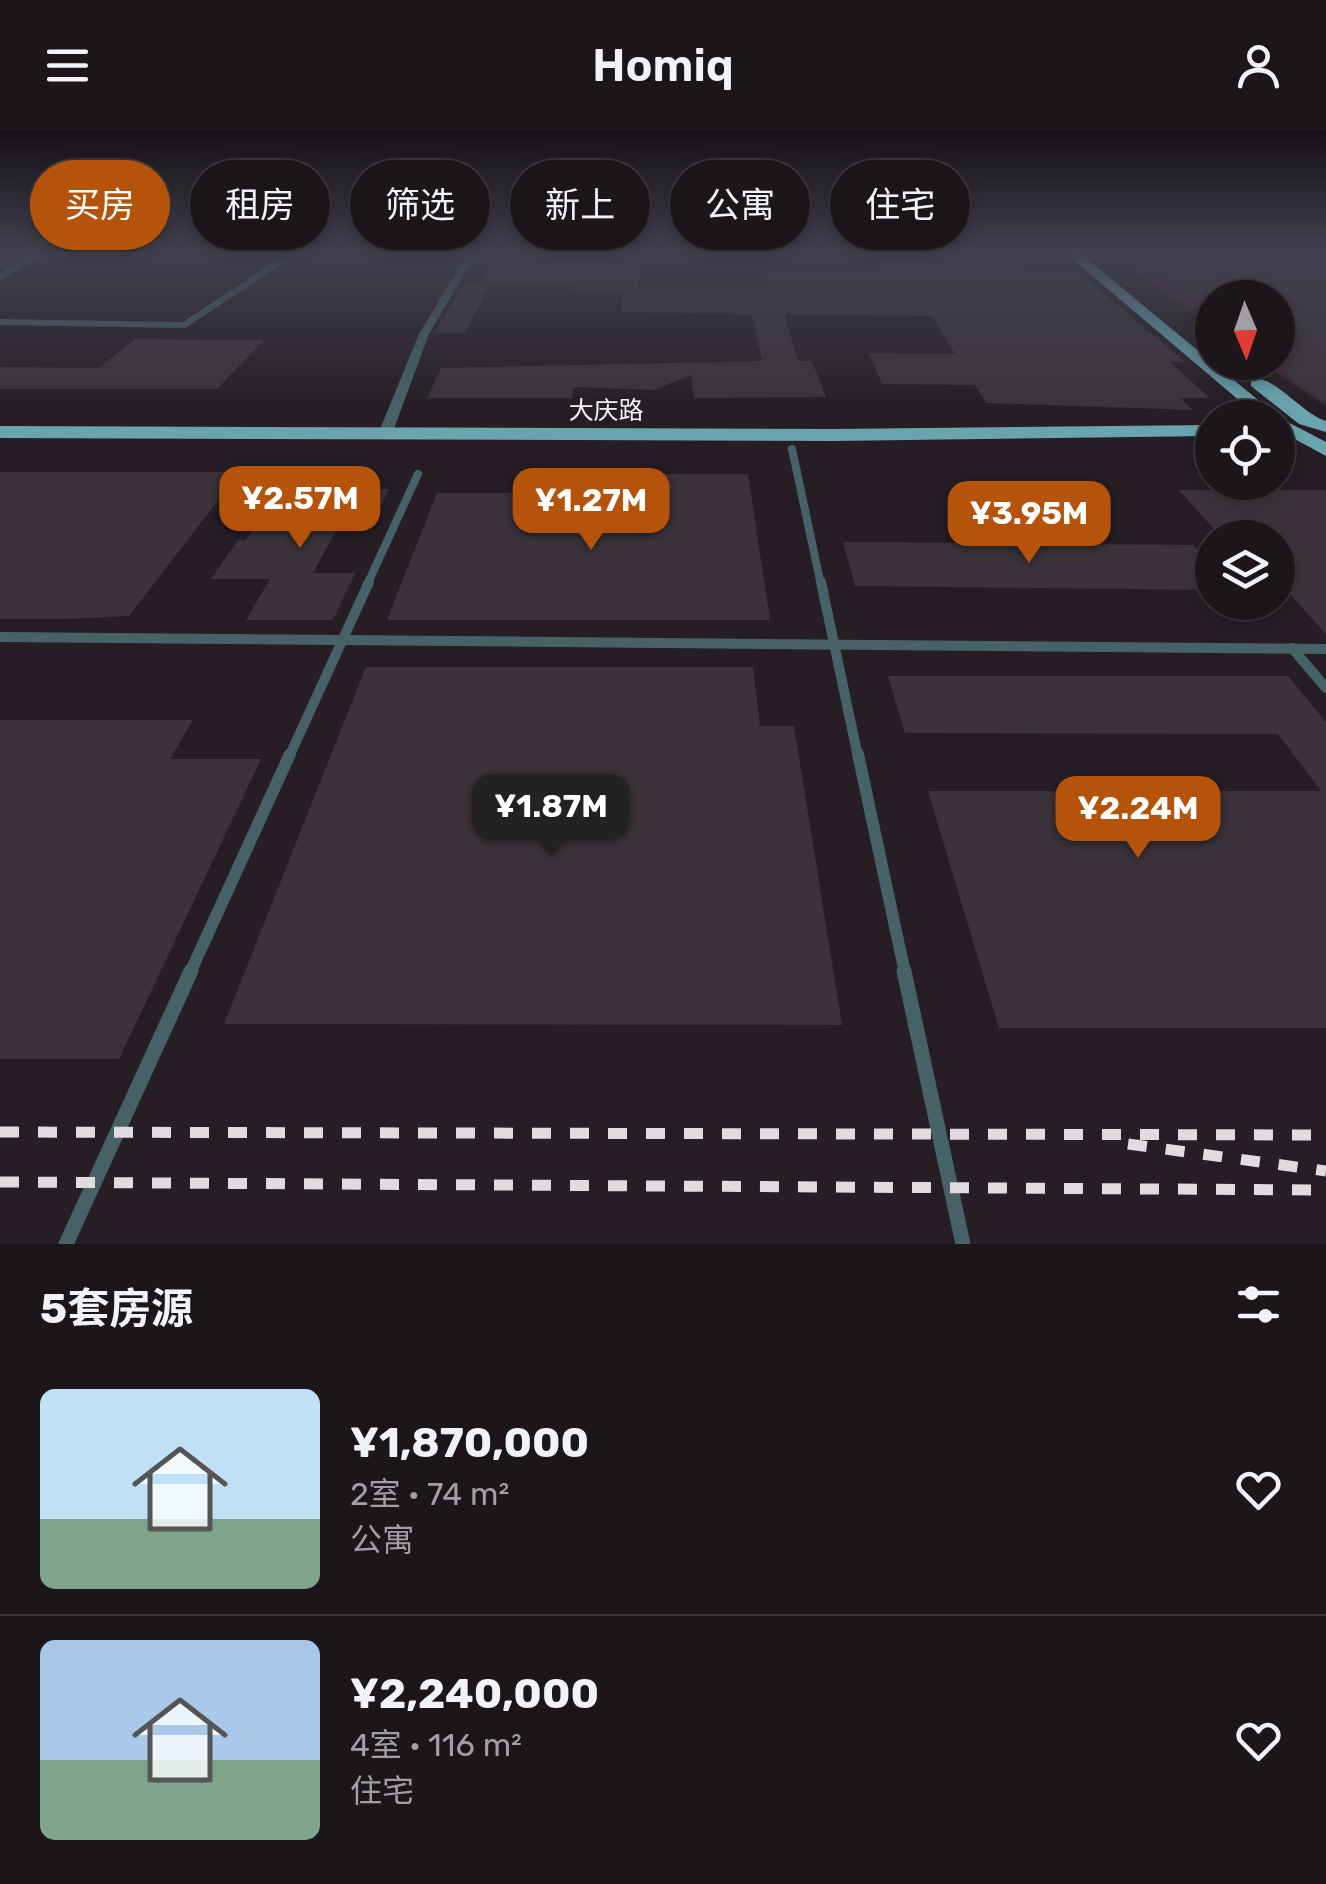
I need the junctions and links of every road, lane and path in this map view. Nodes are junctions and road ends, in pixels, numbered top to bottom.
1 (219, 303) edge
2 (443, 303) edge
3 (1129, 303) edge
4 (1155, 303) edge
5 (0, 322) edge
6 (1195, 335) edge
7 (1254, 380) edge
8 (1244, 400) edge
9 (1305, 420) junction
10 (1295, 423) edge
11 (1326, 427) edge
12 (1195, 430) edge
13 (0, 432) edge
14 (385, 434) junction
15 (1295, 436) edge
16 (0, 446) edge
17 (1195, 446) edge
18 (1324, 448) edge
19 (792, 449) junction
20 (418, 474) dead end
21 (0, 638) edge
22 (342, 640) junction
23 (834, 644) junction
24 (1292, 648) junction
25 (1326, 649) edge
26 (1326, 688) edge
27 (66, 1244) edge
28 (963, 1244) edge

1 - 5 street
2 - 14 street
3 - 8 main road
4 - 6 main road
7 - 9 main road
9 - 10 main road
9 - 11 main road
12 - 14 main road, 大庆路
13 - 14 main road, 大庆路
15 - 18 main road
16 - 19 main road, 大庆路
17 - 19 main road, 大庆路
19 - 23 lane
20 - 22 lane
21 - 22 lane
22 - 23 lane
22 - 27 lane
23 - 24 lane
23 - 28 lane
24 - 25 lane
24 - 26 lane

